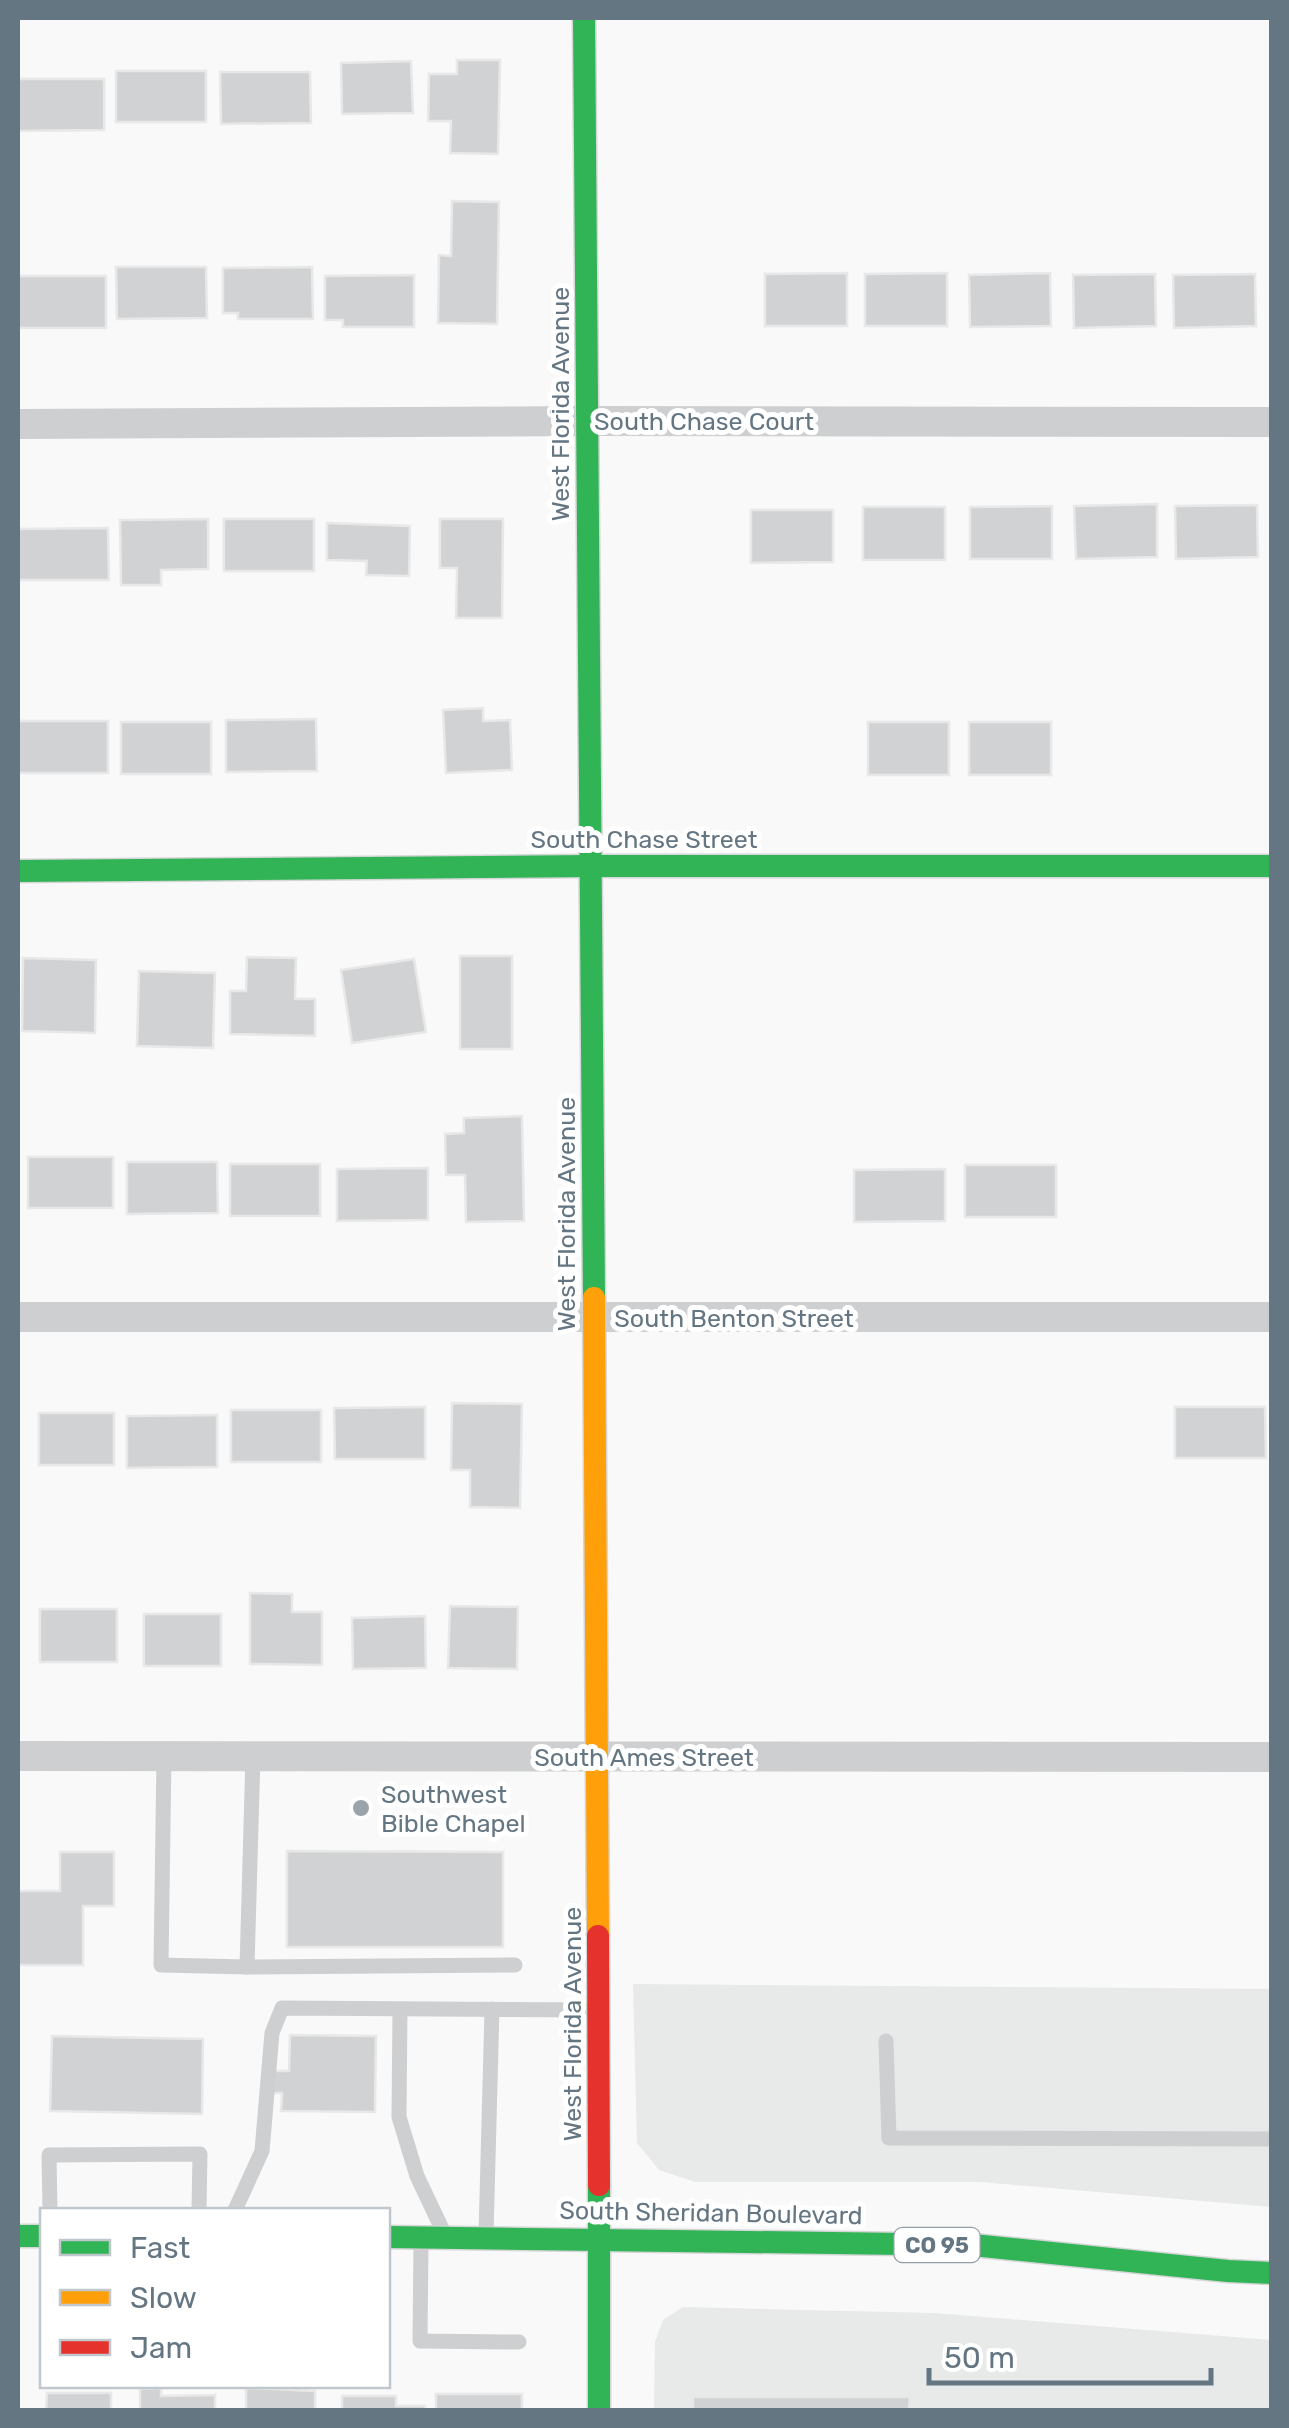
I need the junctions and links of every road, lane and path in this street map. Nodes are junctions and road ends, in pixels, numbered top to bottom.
1 (584, 18) edge
2 (588, 421) junction
3 (1272, 422) edge
4 (18, 424) edge
5 (590, 866) junction
6 (1272, 866) edge
7 (18, 871) edge
8 (18, 1317) edge
9 (1272, 1317) edge
10 (594, 1318) junction
11 (18, 1756) edge
12 (164, 1756) junction
13 (253, 1756) junction
14 (598, 1757) junction
15 (1272, 1757) edge
16 (516, 1965) dead end
17 (247, 1967) junction
18 (400, 2009) junction
19 (492, 2009) junction
20 (600, 2010) junction
21 (886, 2041) dead end
22 (1272, 2140) edge
23 (50, 2208) edge
24 (199, 2208) edge
25 (236, 2208) edge
26 (390, 2237) edge
27 (422, 2238) junction
28 (446, 2238) junction
29 (486, 2238) junction
30 (601, 2238) junction
31 (1272, 2273) edge
32 (518, 2342) dead end
33 (599, 2410) edge

1 - 2 street, West Florida Avenue
2 - 3 street, South Chase Court
2 - 4 street, South Chase Court
2 - 5 street, West Florida Avenue
5 - 6 street, South Chase Street
5 - 7 street, South Chase Street
5 - 10 street, West Florida Avenue
8 - 10 street, South Benton Street
9 - 10 street, South Benton Street
10 - 14 street, West Florida Avenue
11 - 12 street, South Ames Street
12 - 13 street, South Ames Street
12 - 17 lane
13 - 14 street, South Ames Street
13 - 17 lane
14 - 15 street, South Ames Street
14 - 20 street, West Florida Avenue
16 - 17 lane
18 - 19 lane
18 - 25 lane
18 - 28 lane
19 - 20 lane
19 - 29 lane
20 - 30 street, West Florida Avenue
21 - 22 lane
23 - 24 lane
26 - 27 street, South Sheridan Boulevard / CO 95
27 - 28 street, South Sheridan Boulevard / CO 95
27 - 32 lane
28 - 29 street, South Sheridan Boulevard / CO 95
29 - 30 street, South Sheridan Boulevard / CO 95
30 - 31 street, South Sheridan Boulevard / CO 95
30 - 33 street, West Florida Avenue

